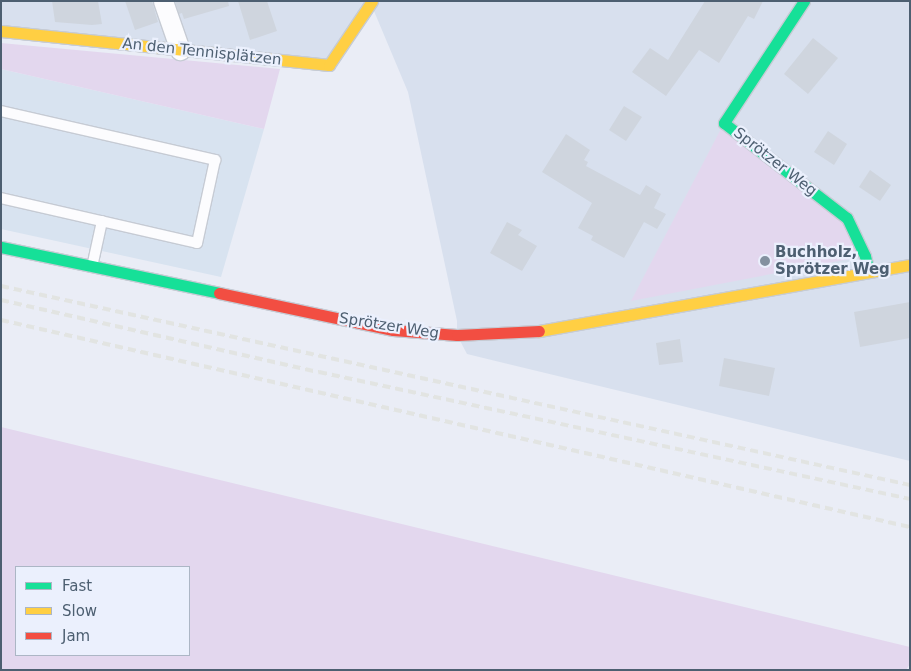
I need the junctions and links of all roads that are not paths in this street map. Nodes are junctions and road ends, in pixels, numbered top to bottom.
1 (163, 1) edge
2 (804, 1) edge
3 (371, 2) edge
4 (1, 31) edge
5 (180, 50) junction
6 (1, 111) edge
7 (1, 198) edge
8 (102, 221) junction
9 (1, 248) edge
10 (910, 264) edge
11 (92, 268) junction
12 (869, 272) junction

1 - 5 street
2 - 12 street, Sprötzer Weg
3 - 5 street, An den Tennisplätzen
4 - 5 street, An den Tennisplätzen
6 - 8 lane
7 - 8 lane
8 - 11 lane
9 - 11 street, Sprötzer Weg
10 - 12 street, Sprötzer Weg
11 - 12 street, Sprötzer Weg

